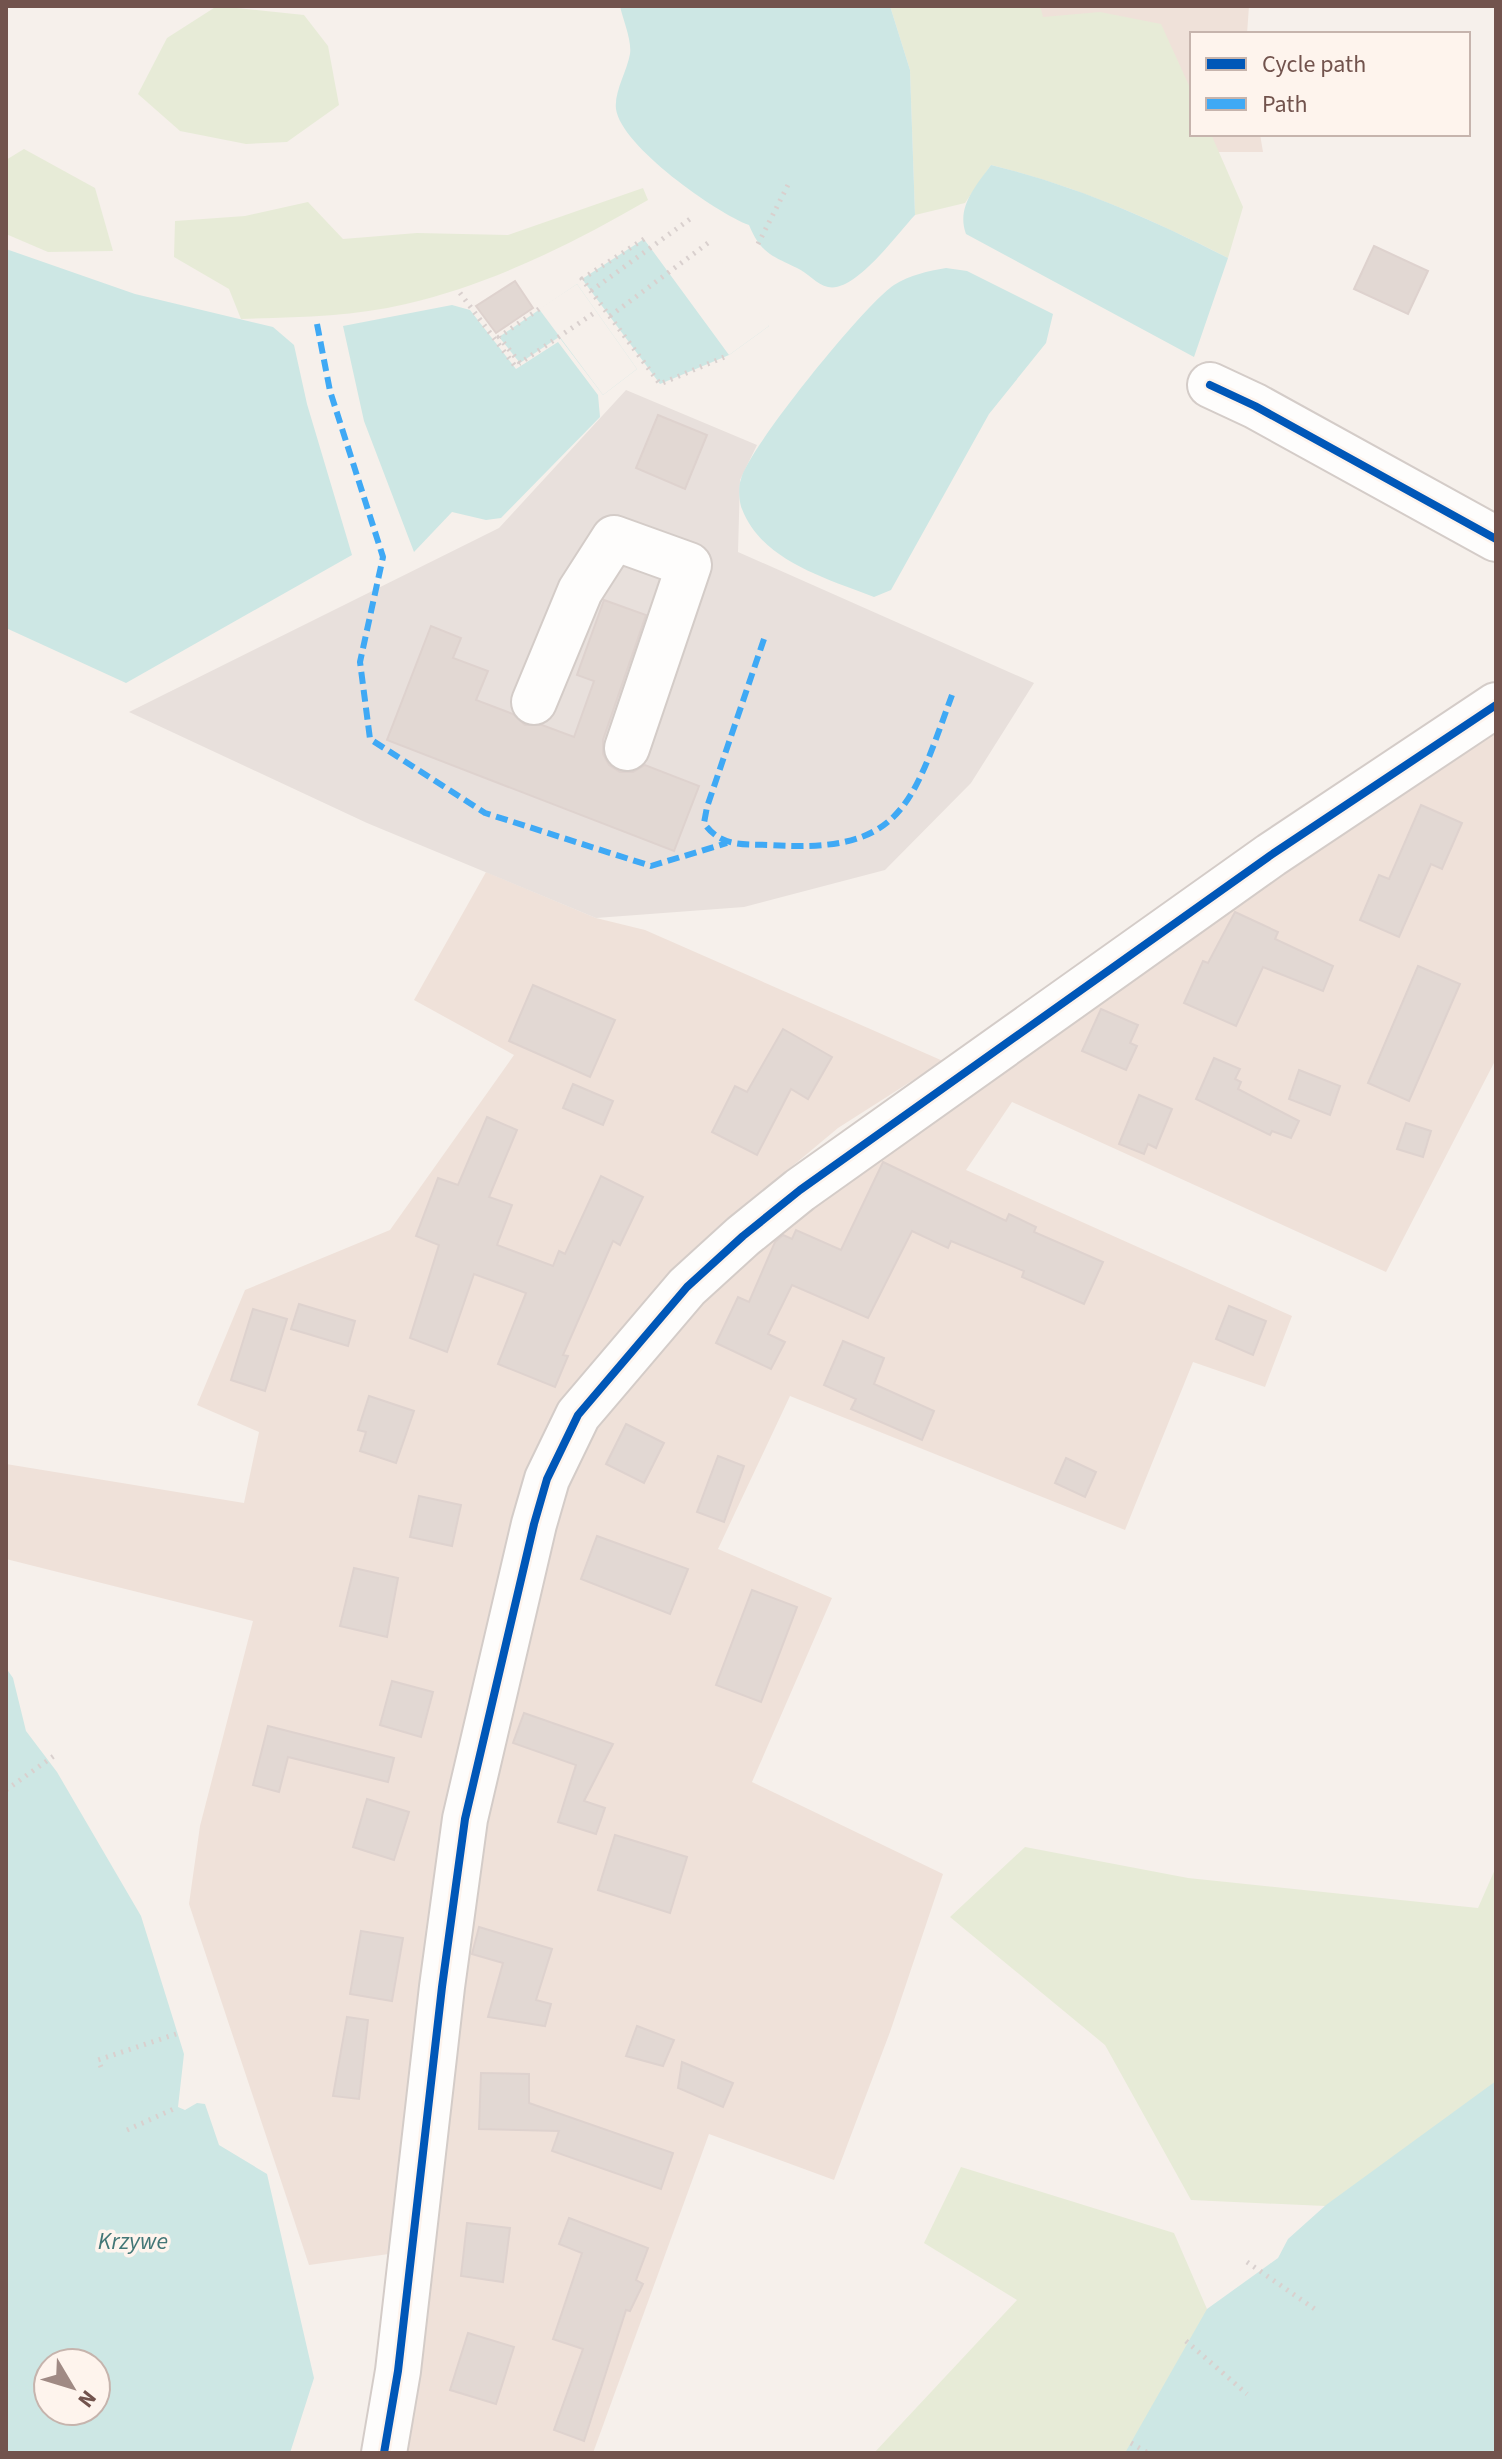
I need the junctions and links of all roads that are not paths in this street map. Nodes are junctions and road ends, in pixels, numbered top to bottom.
1 (1210, 385) dead end
2 (1496, 539) edge
3 (534, 702) dead end
4 (1496, 705) edge
5 (627, 748) dead end
6 (384, 2453) edge

1 - 2 street
3 - 5 street
4 - 6 street

